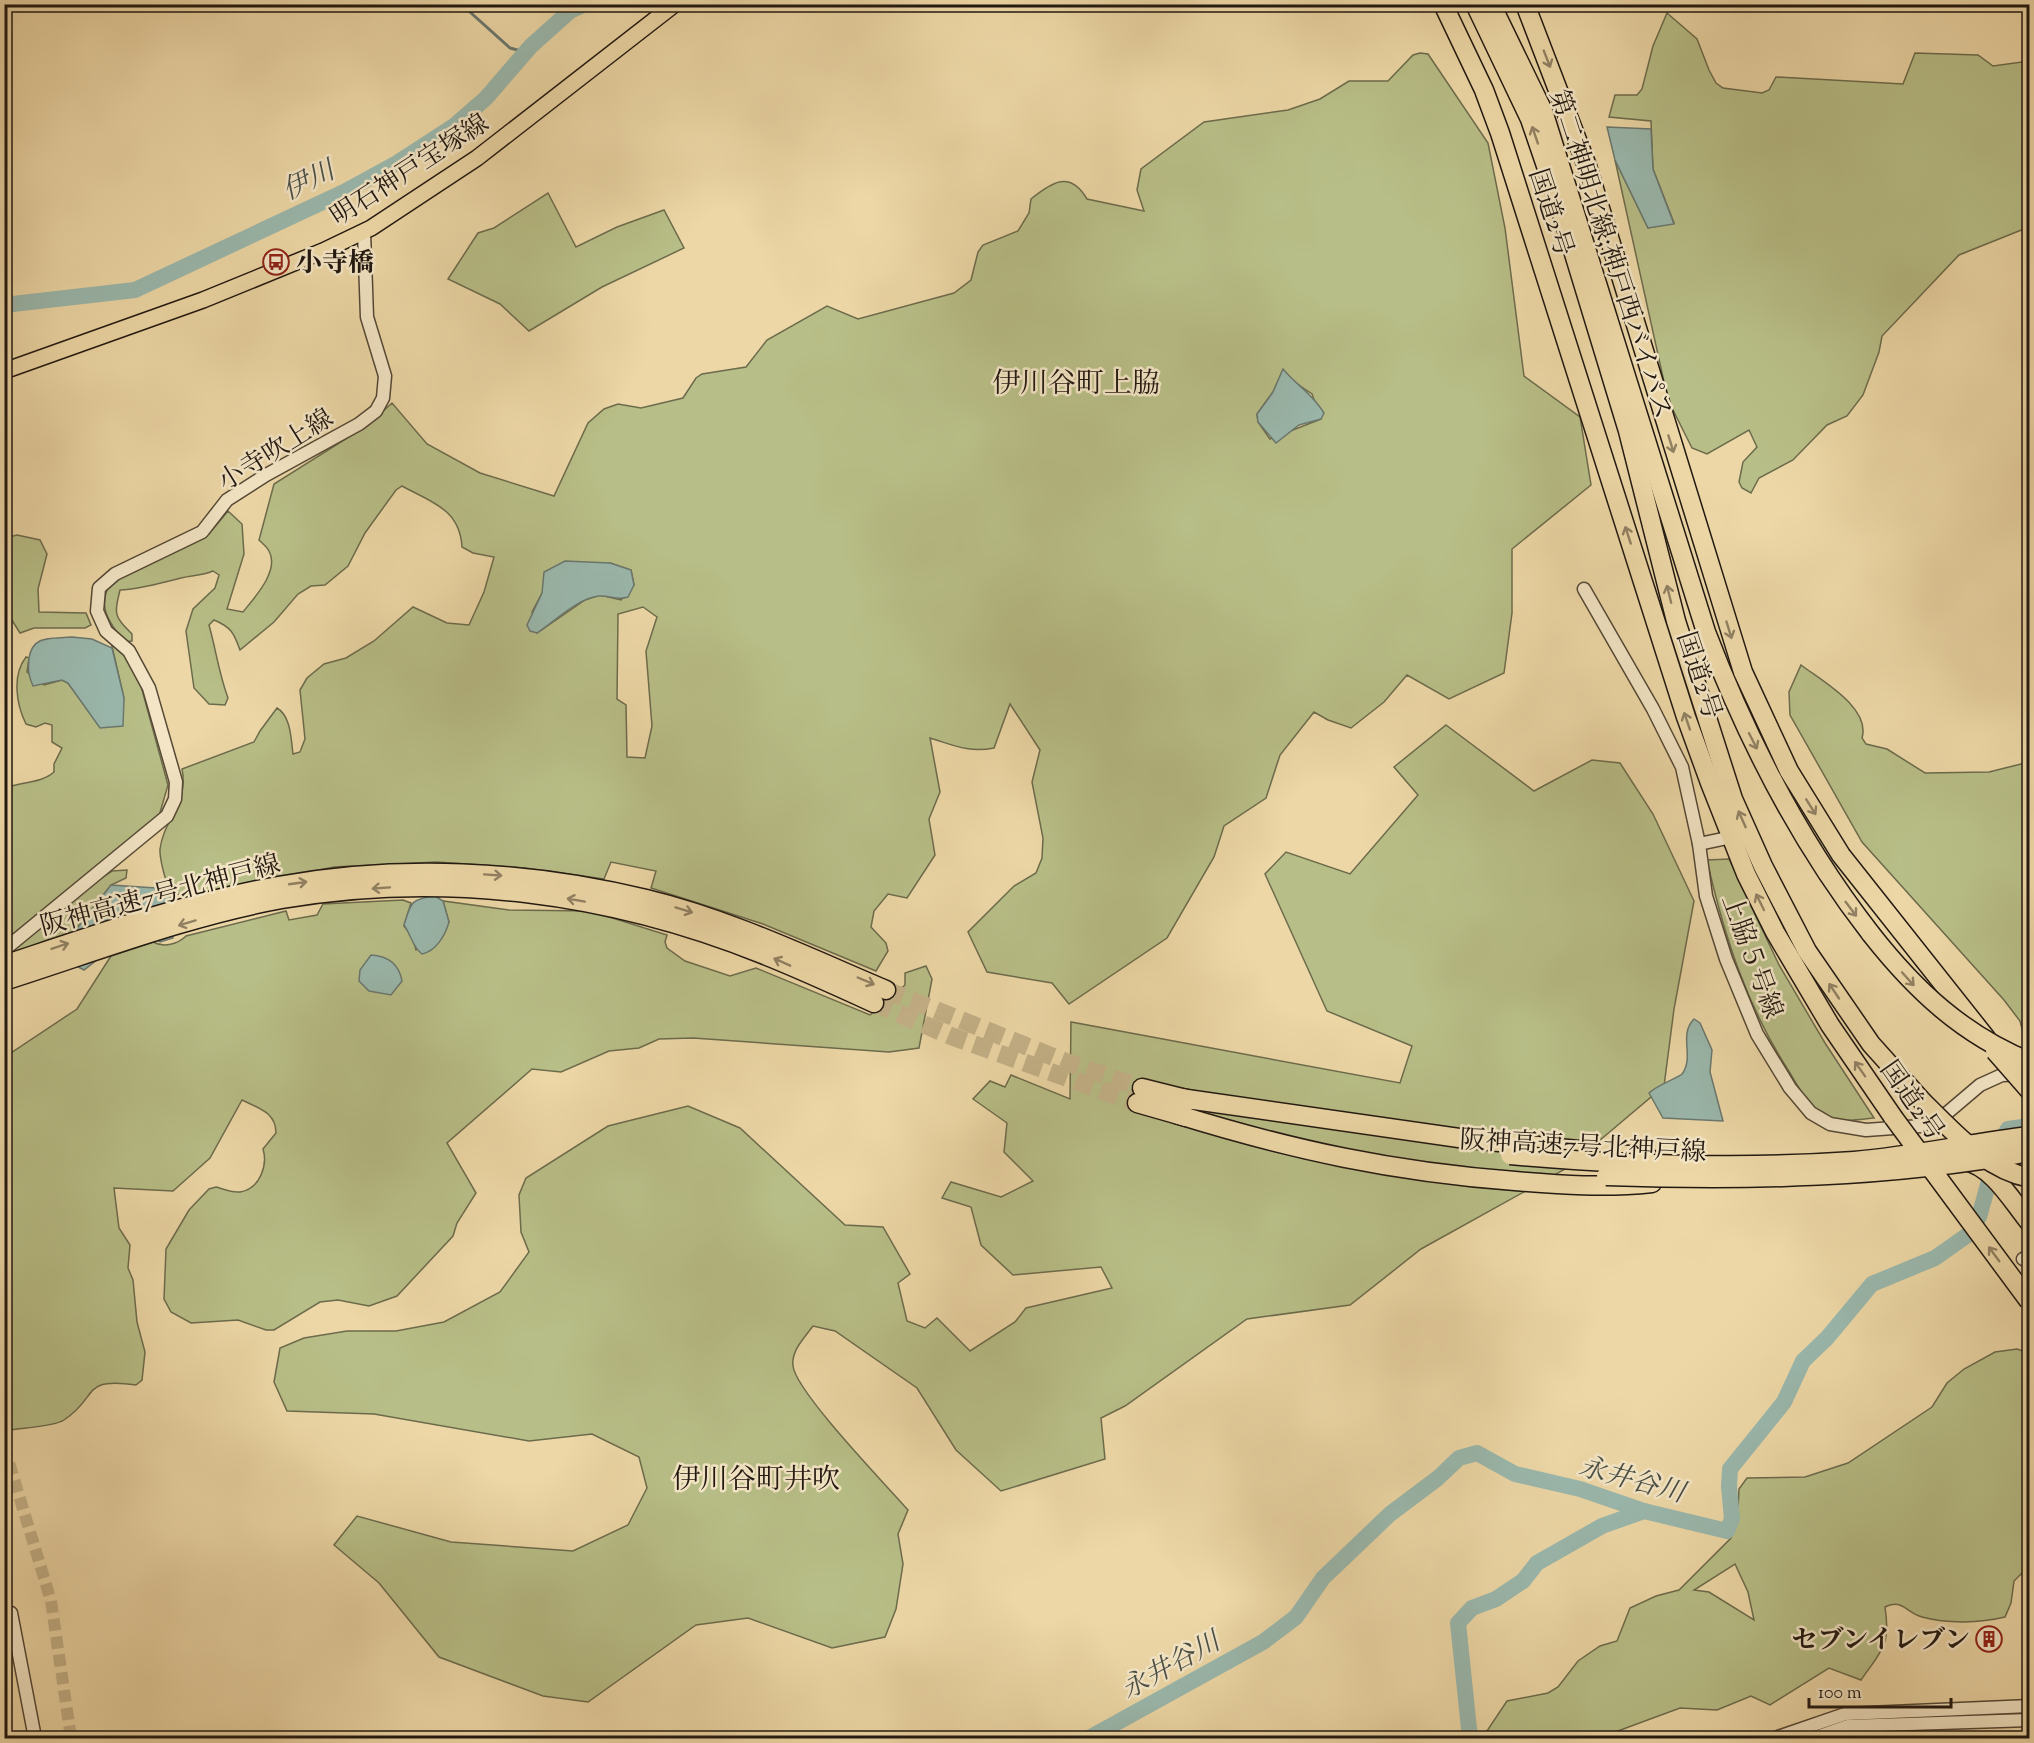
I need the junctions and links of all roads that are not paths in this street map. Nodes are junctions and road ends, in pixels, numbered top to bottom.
1 (675, 4) edge
2 (1443, 4) edge
3 (1525, 4) edge
4 (1481, 6) edge
5 (364, 232) junction
6 (4, 371) edge
7 (1584, 589) dead end
8 (1732, 837) junction
9 (1699, 844) junction
10 (242, 901) junction
11 (4, 950) edge
12 (4, 965) edge
13 (4, 981) edge
14 (880, 996) tunnel mouth
15 (2030, 1062) edge
16 (2030, 1074) edge
17 (2030, 1091) edge
18 (1140, 1095) tunnel mouth
19 (1178, 1106) junction
20 (2030, 1136) edge
21 (2030, 1152) edge
22 (2030, 1178) edge
23 (2030, 1213) edge
24 (2030, 1224) edge
25 (2029, 1301) edge
26 (11, 1613) tunnel mouth
27 (2030, 1706) edge
28 (2030, 1720) edge
29 (35, 1738) edge
30 (1775, 1738) edge
31 (1814, 1738) edge

1 - 5 main road, 明石神戸宝塚線
8 -> 2 highway, 国道2号
3 -> 17 highway, 国道2号, bridge
4 -> 15 highway, 第二神明北線;神戸西バイパス, bridge
22 -> 4 highway, 第二神明北線;神戸西バイパス, bridge
5 - 6 main road, 明石神戸宝塚線
5 - 11 street, 小寺吹上線
7 - 9 street, 上脇５号線
8 - 9 street
25 -> 8 highway, 国道2号, bridge
9 - 16 street, 上脇５号線
12 -> 10 highway, 阪神高速7号北神戸線
10 -> 13 highway, 阪神高速7号北神戸線
10 - 14 highway, 阪神高速7号北神戸線
18 - 19 highway, 阪神高速7号北神戸線
19 - 20 highway, 阪神高速7号北神戸線, bridge
19 - 21 highway, 阪神高速7号北神戸線, bridge
19 - 23 highway
19 - 24 highway
26 - 29 street
27 - 30 street
28 - 31 street

